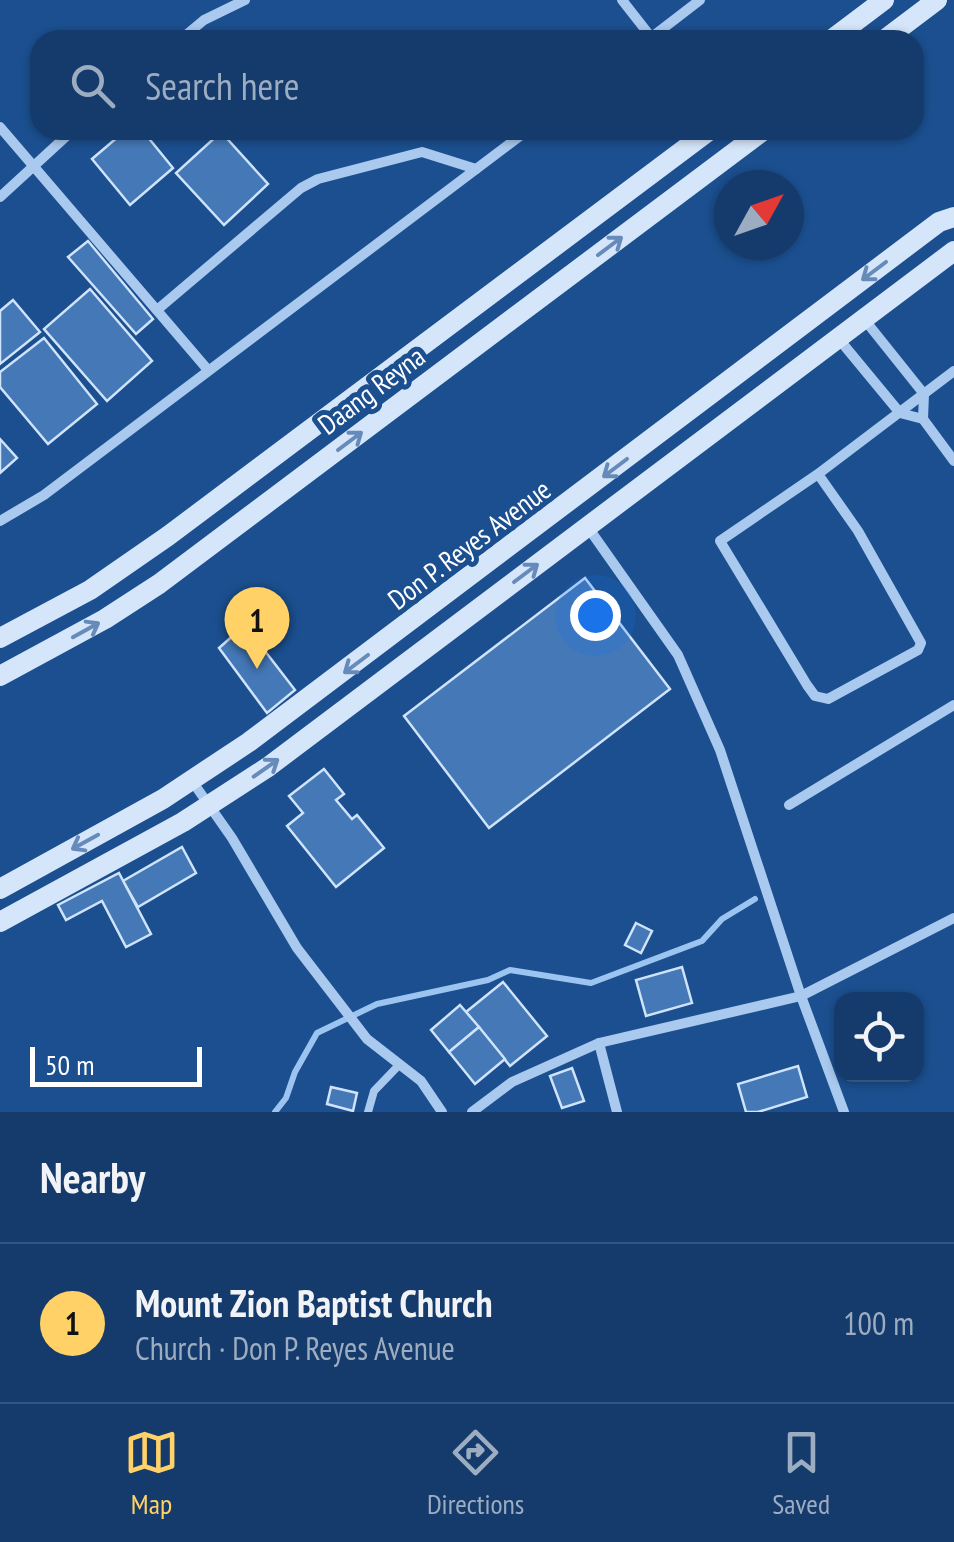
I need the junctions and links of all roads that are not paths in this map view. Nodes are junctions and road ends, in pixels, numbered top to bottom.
1 (245, 0) edge
2 (622, 0) edge
3 (700, 0) edge
4 (884, 0) edge
5 (936, 0) edge
6 (192, 30) edge
7 (644, 30) edge
8 (662, 30) edge
9 (844, 30) edge
10 (897, 30) edge
11 (0, 127) edge
12 (61, 140) edge
13 (515, 140) edge
14 (697, 140) edge
15 (751, 140) edge
16 (32, 164) junction
17 (476, 169) junction
18 (0, 198) edge
19 (954, 217) edge
20 (954, 251) edge
21 (157, 310) junction
22 (863, 318) junction
23 (838, 338) junction
24 (776, 346) junction
25 (208, 370) junction
26 (794, 370) junction
27 (954, 371) edge
28 (924, 394) junction
29 (900, 412) junction
30 (923, 419) junction
31 (954, 461) edge
32 (818, 474) junction
33 (0, 521) edge
34 (587, 526) junction
35 (0, 638) edge
36 (0, 676) edge
37 (954, 705) edge
38 (192, 781) junction
39 (789, 804) dead end
40 (210, 806) junction
41 (0, 889) edge
42 (954, 918) edge
43 (0, 922) edge
44 (801, 996) junction
45 (598, 1044) junction
46 (400, 1064) junction
47 (368, 1112) edge
48 (442, 1112) edge
49 (472, 1112) edge
50 (617, 1112) edge
51 (844, 1112) edge

1 - 6 street
2 - 7 street
3 - 8 street
4 - 9 street
5 - 10 street
11 - 16 street
12 - 16 street
13 - 17 street
14 - 35 street, Daang Reyna
36 -> 15 street, Daang Reyna
16 - 18 street
16 - 21 street
17 - 21 street
17 - 25 street
19 -> 24 street, Don P. Reyes Avenue
20 - 22 street, Don P. Reyes Avenue
21 - 25 street
22 - 23 street, Don P. Reyes Avenue
22 - 28 street
23 - 26 street, Don P. Reyes Avenue
23 - 29 street
24 - 26 street
24 -> 38 street, Don P. Reyes Avenue
25 - 33 street
26 - 34 street, Don P. Reyes Avenue
27 - 28 street
28 - 29 street
28 - 30 street
29 - 30 street
29 - 32 street
30 - 31 street
32 - 32 street
40 -> 34 street, Don P. Reyes Avenue
34 - 44 street
37 - 39 street
38 - 40 street
38 -> 41 street, Don P. Reyes Avenue
40 - 43 street, Don P. Reyes Avenue
40 - 46 street
42 - 44 street
44 - 45 street
44 - 51 street
45 - 49 street
45 - 50 street
46 - 47 lane
46 - 48 street

